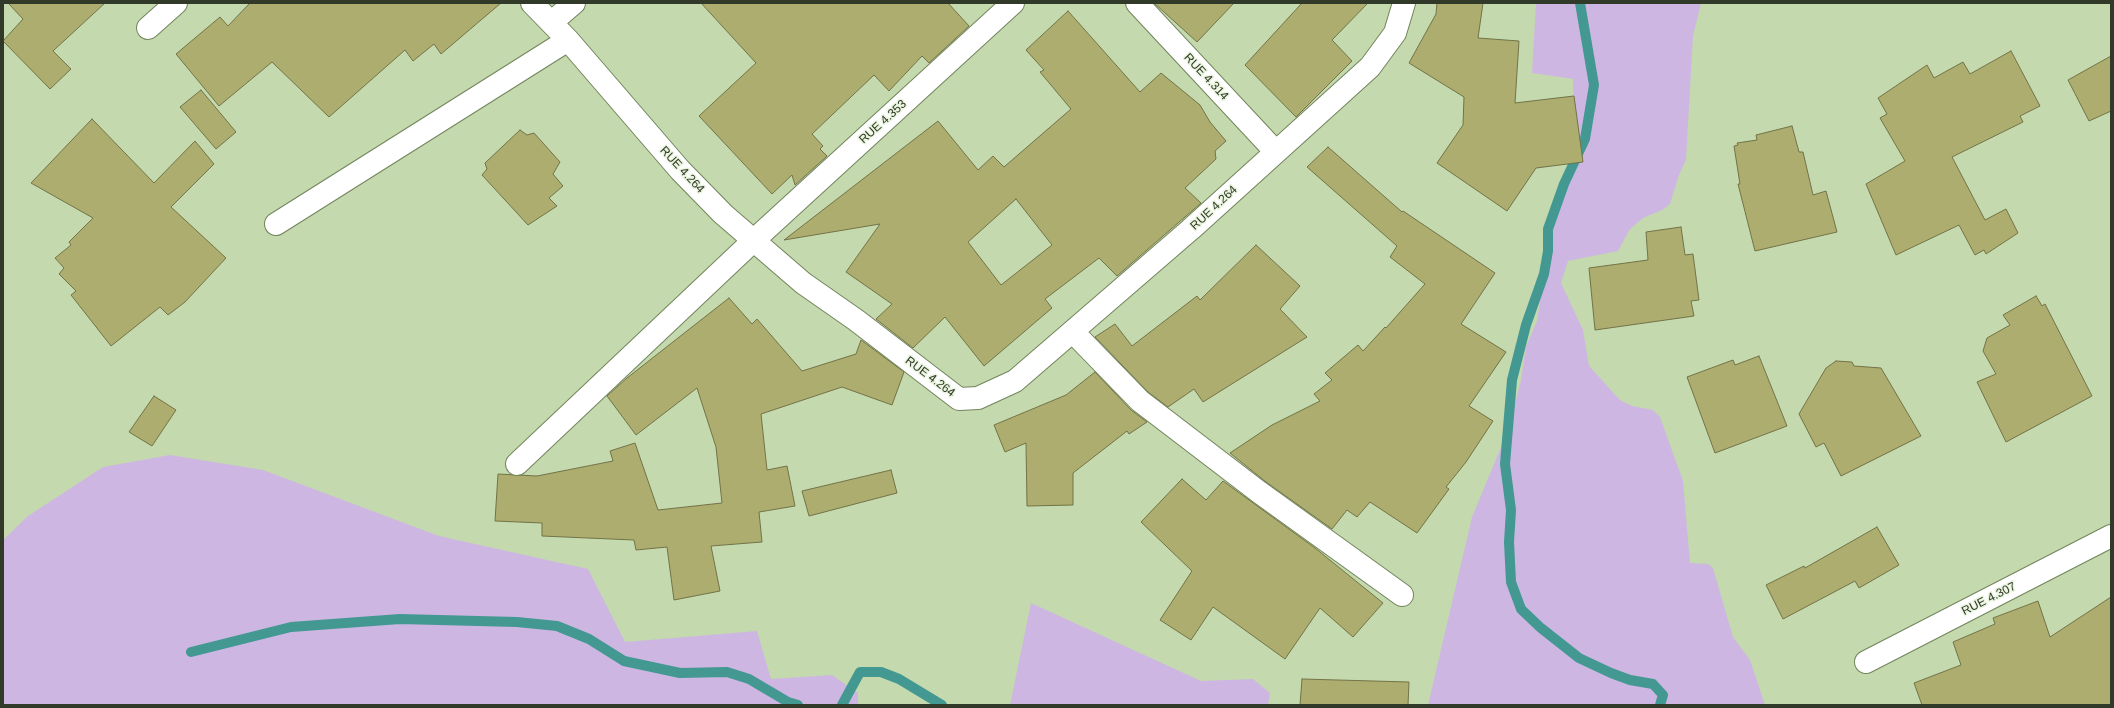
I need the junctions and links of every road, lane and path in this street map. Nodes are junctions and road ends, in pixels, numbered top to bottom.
1 (176, 3) edge
2 (532, 3) edge
3 (574, 3) edge
4 (1013, 3) edge
5 (1137, 3) edge
6 (1404, 3) edge
7 (552, 22) junction
8 (148, 28) dead end
9 (568, 40) junction
10 (1275, 151) junction
11 (276, 224) dead end
12 (753, 241) junction
13 (1073, 332) junction
14 (516, 464) dead end
15 (2111, 536) edge
16 (1402, 595) dead end
17 (1866, 662) dead end

1 - 8 street
2 - 7 street, RUE 4.264
3 - 7 street
4 - 12 street, RUE 4.353
5 - 10 street, RUE 4.314
6 - 10 street, RUE 4.264
7 - 9 street, RUE 4.264
9 - 11 street
9 - 12 street, RUE 4.264
10 - 13 street, RUE 4.264
12 - 13 street, RUE 4.264
12 - 14 street, RUE 4.353
13 - 16 street
15 - 17 street, RUE 4.307

